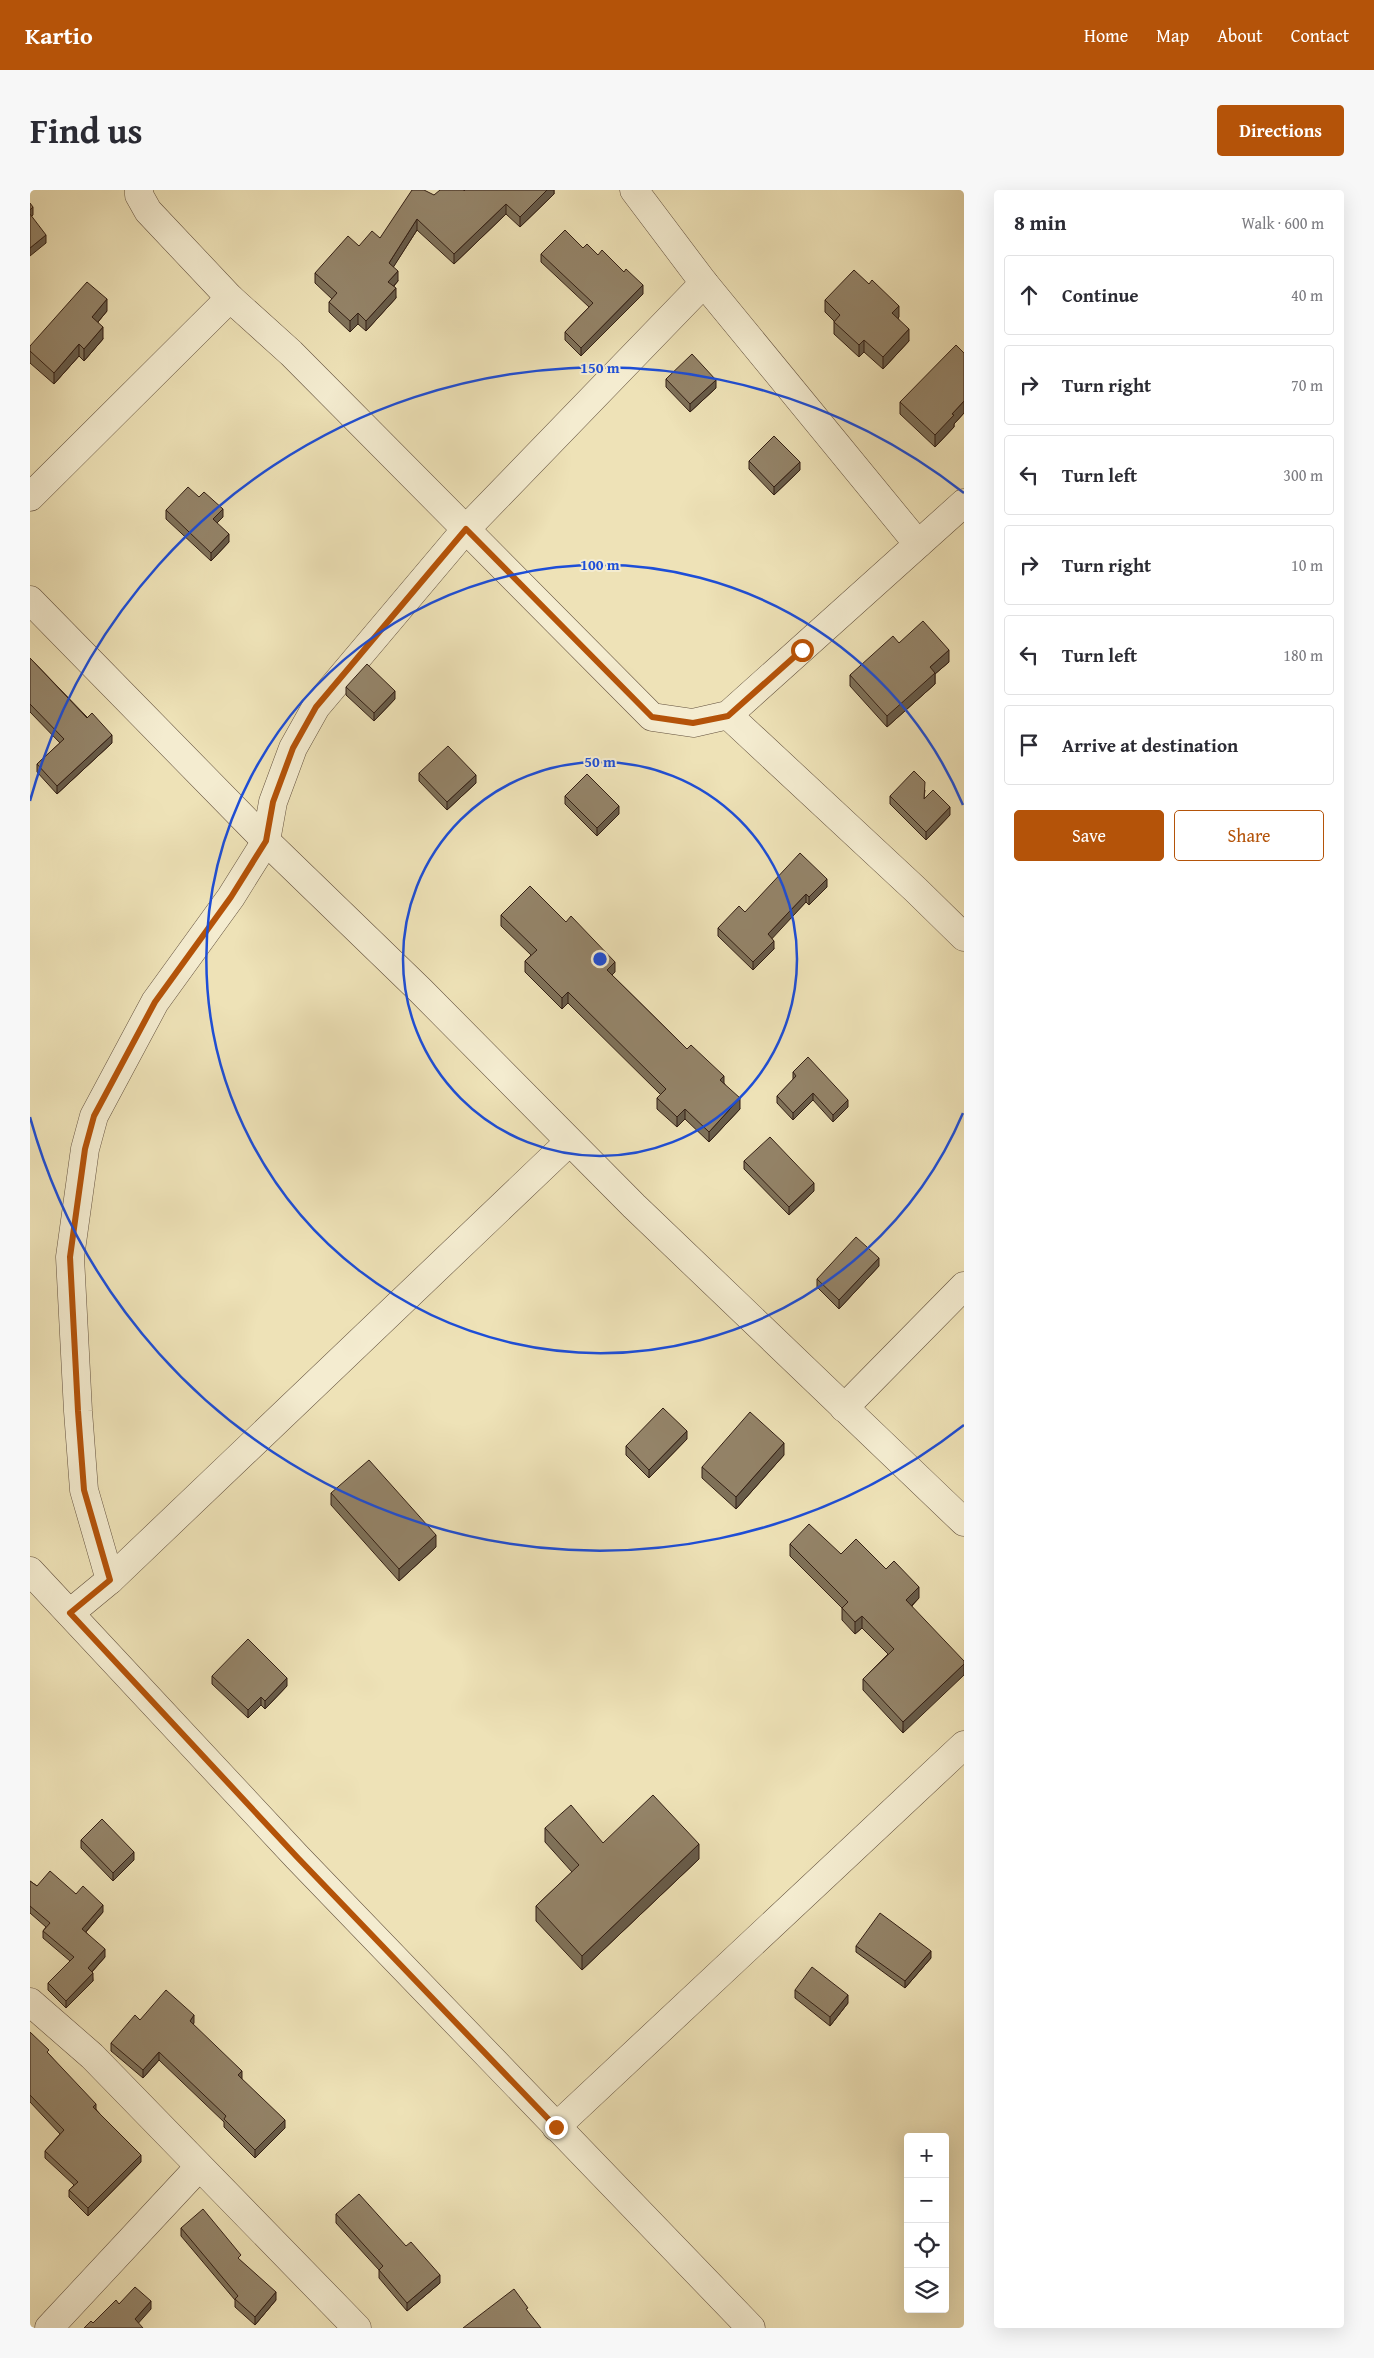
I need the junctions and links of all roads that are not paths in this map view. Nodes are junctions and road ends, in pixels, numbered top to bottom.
1 (140, 190) edge
2 (634, 190) edge
3 (704, 283) junction
4 (230, 298) junction
5 (30, 497) edge
6 (964, 503) edge
7 (466, 529) junction
8 (918, 544) junction
9 (30, 600) edge
10 (728, 716) junction
11 (266, 841) junction
12 (964, 937) edge
13 (570, 1142) junction
14 (964, 1286) edge
15 (844, 1408) junction
16 (964, 1522) edge
17 (30, 1571) edge
18 (110, 1580) junction
19 (70, 1613) junction
20 (964, 1745) edge
21 (30, 2002) edge
22 (556, 2127) junction
23 (199, 2167) junction
24 (49, 2328) edge
25 (358, 2328) edge
26 (751, 2328) edge

1 - 4 street
2 - 3 street
3 - 7 street
3 - 8 street
4 - 5 street
4 - 7 street
6 - 8 street
7 - 10 street
7 - 11 street
8 - 10 street
9 - 11 street
10 - 12 street
11 - 13 street
11 - 18 street
13 - 15 street
13 - 18 street
14 - 15 street
15 - 16 street
17 - 19 street
18 - 19 street
19 - 22 street
20 - 22 street
21 - 23 street
22 - 26 street
23 - 24 street
23 - 25 street

